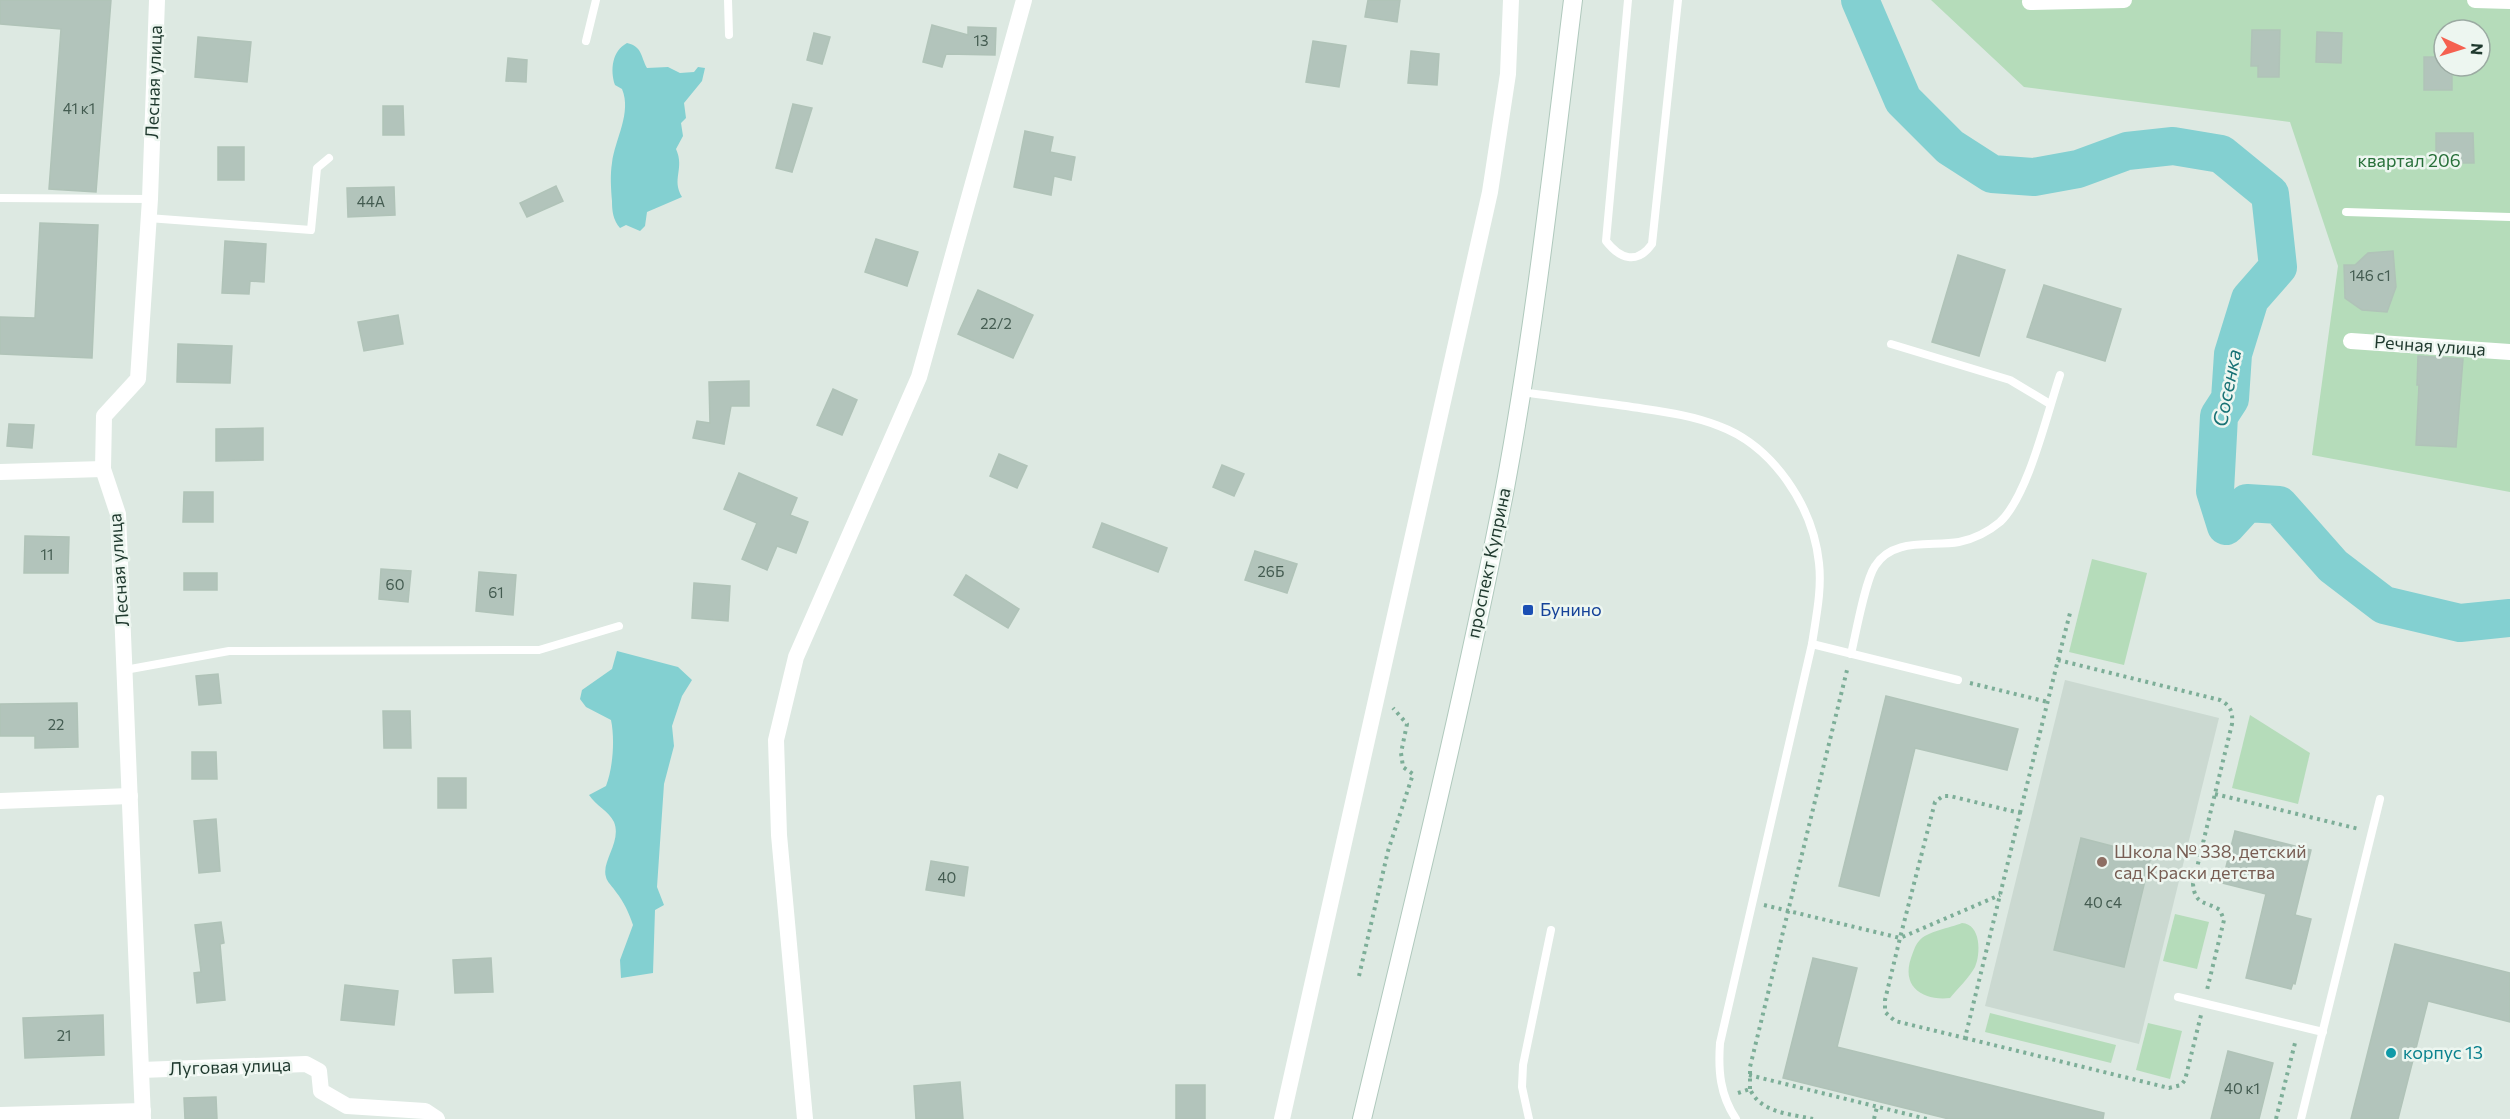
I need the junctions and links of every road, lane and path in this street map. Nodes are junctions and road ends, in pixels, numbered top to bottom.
1 (157, 0) edge
2 (596, 0) edge
3 (728, 0) edge
4 (1024, 0) edge
5 (1511, 0) edge
6 (1573, 0) edge
7 (1628, 0) edge
8 (1678, 0) edge
9 (2124, 0) edge
10 (2475, 0) edge
11 (2510, 1) edge
12 (2030, 2) dead end
13 (729, 35) dead end
14 (586, 41) dead end
15 (329, 158) dead end
16 (0, 198) edge
17 (150, 199) junction
18 (2346, 212) dead end
19 (148, 218) junction
20 (2510, 218) edge
21 (2351, 341) dead end
22 (1891, 344) dead end
23 (2510, 352) edge
24 (2060, 375) dead end
25 (1522, 392) junction
26 (2050, 404) junction
27 (103, 469) junction
28 (0, 472) edge
29 (2070, 613) dead end
30 (619, 626) dead end
31 (1812, 644) junction
32 (1851, 654) junction
33 (2058, 660) junction
34 (125, 670) junction
35 (1958, 680) joint
36 (1375, 702) junction
37 (2048, 702) junction
38 (2214, 794) junction
39 (130, 796) junction
40 (2380, 799) dead end
41 (0, 801) edge
42 (2020, 813) junction
43 (2372, 832) junction
44 (2000, 895) junction
45 (1752, 902) junction
46 (1788, 911) junction
47 (1551, 930) dead end
48 (1900, 938) junction
49 (1359, 976) dead end
50 (2178, 997) dead end
51 (2204, 1003) junction
52 (2299, 1026) junction
53 (2323, 1032) junction
54 (1965, 1038) junction
55 (141, 1070) junction
56 (1749, 1075) junction
57 (1750, 1089) junction
58 (1724, 1097) junction
59 (1877, 1107) junction
60 (0, 1115) edge
61 (143, 1115) edge
62 (437, 1119) edge
63 (805, 1119) edge
64 (1282, 1119) edge
65 (1362, 1119) edge
66 (1529, 1119) edge
67 (1736, 1119) edge
68 (1813, 1119) edge
69 (1874, 1119) edge
70 (1927, 1119) edge
71 (2276, 1119) edge
72 (2301, 1119) edge

1 - 17 street, Лесная улица
2 - 14 lane
3 - 13 lane
4 - 63 street
5 - 36 street
6 - 25 main road, проспект Куприна
7 - 8 lane
9 - 12 street
10 - 11 street
15 - 19 lane
16 - 17 lane
17 - 19 street, Лесная улица
18 - 20 lane
19 - 27 street, Лесная улица
21 - 23 street, Речная улица
22 - 26 lane
24 - 26 lane
25 - 31 lane
25 - 65 main road, проспект Куприна
26 - 32 lane
27 - 28 street
27 - 34 street, Лесная улица
29 - 33 path
30 - 34 lane
31 - 32 lane
31 - 45 lane
32 - 35 lane
32 - 46 path
33 - 37 path
33 - 38 path
34 - 39 street, Лесная улица
35 - 37 path
36 - 49 path
36 - 64 street
37 - 42 path
38 - 43 path
38 - 51 path
39 - 41 street
39 - 55 street, Лесная улица
40 - 43 lane
42 - 44 path
42 - 48 path
43 - 53 lane
44 - 48 path
44 - 54 path
45 - 46 path
45 - 58 lane
46 - 48 path
46 - 56 path
47 - 66 lane
48 - 54 path
50 - 51 lane
51 - 52 lane
51 - 54 path
52 - 53 lane
52 - 71 path
53 - 72 lane
55 - 61 street, Лесная улица
55 - 62 street, Луговая улица
56 - 57 path
56 - 59 path
57 - 58 path
57 - 68 path
58 - 67 lane
59 - 69 path
59 - 70 path
60 - 61 street

